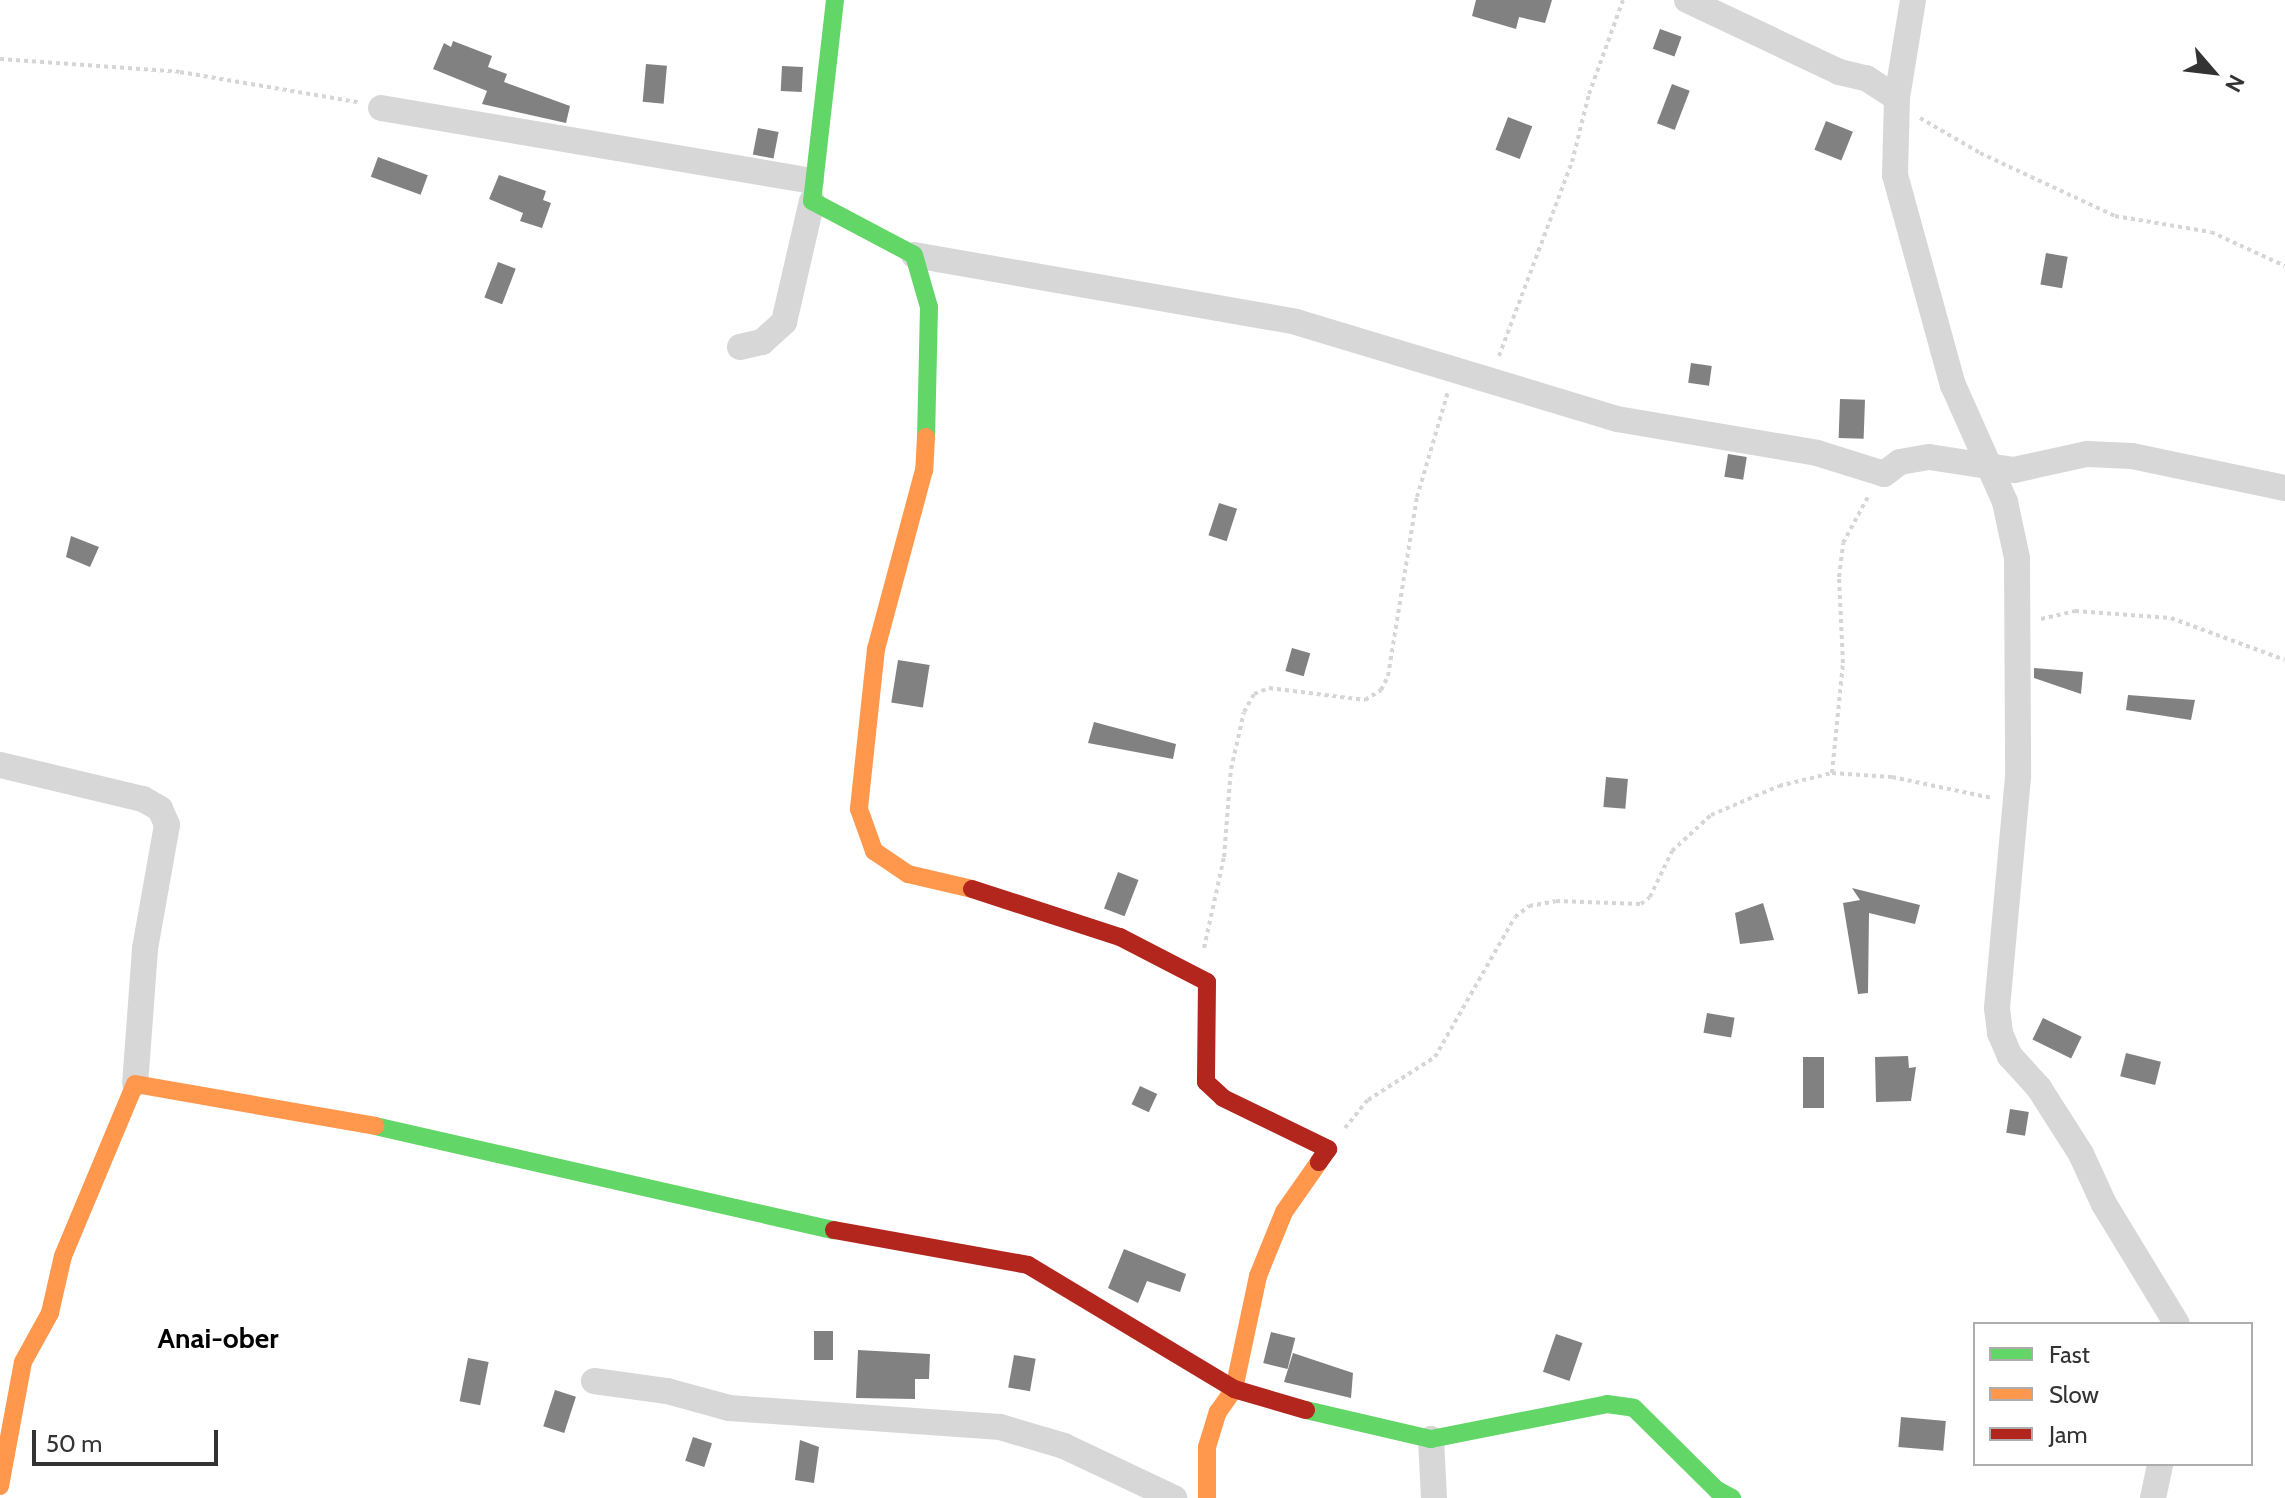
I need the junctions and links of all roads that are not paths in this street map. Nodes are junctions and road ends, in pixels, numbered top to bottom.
1 (835, 0) edge
2 (1687, 0) edge
3 (1913, 0) edge
4 (1897, 98) junction
5 (381, 108) road end
6 (812, 191) junction
7 (914, 255) junction
8 (740, 347) dead end
9 (1987, 465) junction
10 (2285, 488) edge
11 (0, 765) edge
12 (135, 1084) junction
13 (2176, 1322) edge
14 (594, 1381) dead end
15 (1234, 1389) junction
16 (1431, 1439) junction
17 (2160, 1466) edge
18 (1694, 1467) junction
19 (0, 1486) edge
20 (1174, 1498) edge
21 (1207, 1498) edge
22 (1434, 1498) edge
23 (1695, 1498) edge
24 (1732, 1498) edge
25 (2153, 1498) edge

1 - 6 street
2 - 4 street
3 - 4 street
4 - 9 street
5 - 6 street
6 - 7 street
6 - 8 street
7 - 9 street
7 - 15 street
9 - 10 street
9 - 13 street
11 - 12 street
12 - 15 street
12 - 19 street
14 - 20 street
15 - 16 street
15 - 21 street
16 - 18 street
16 - 22 street
17 - 25 street
18 - 23 street
18 - 24 street

